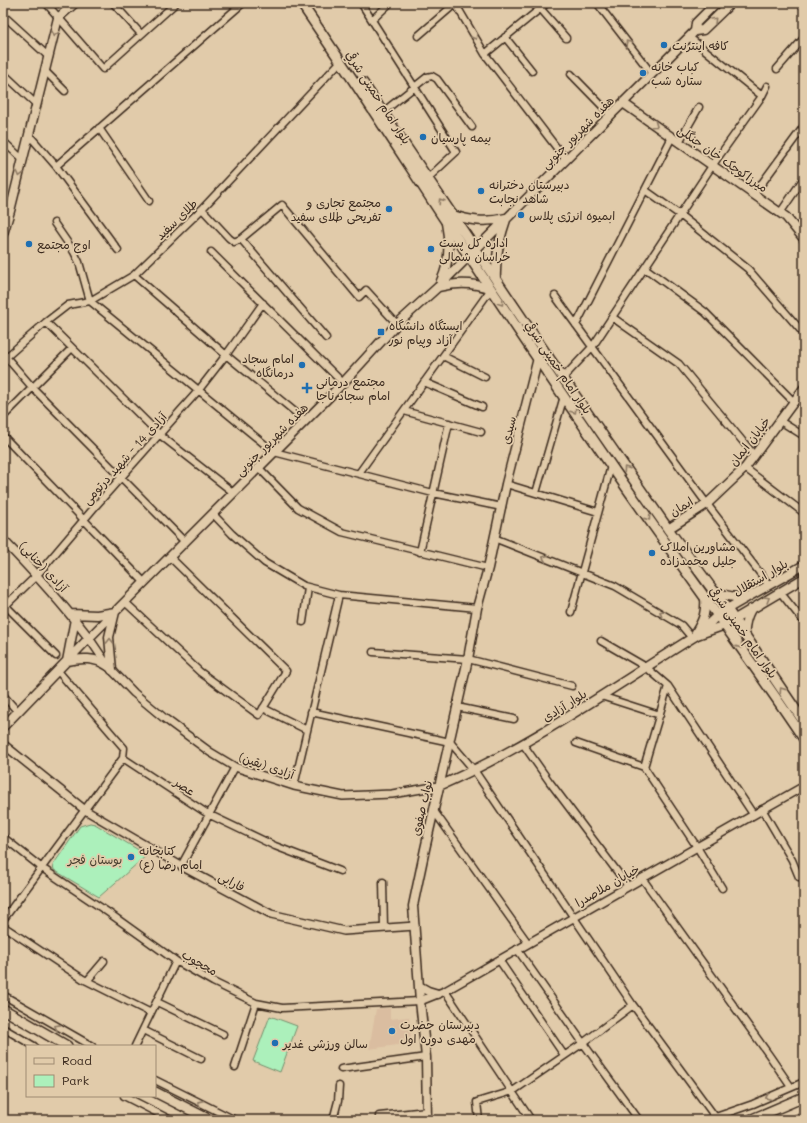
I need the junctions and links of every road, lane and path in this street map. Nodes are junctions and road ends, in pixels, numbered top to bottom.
1 (46, 3) edge
2 (75, 3) edge
3 (113, 3) edge
4 (176, 3) edge
5 (243, 3) edge
6 (301, 3) edge
7 (309, 3) edge
8 (361, 3) edge
9 (390, 3) edge
10 (455, 3) edge
11 (546, 3) edge
12 (597, 3) edge
13 (715, 3) edge
14 (731, 3) edge
15 (540, 8) junction
16 (3, 15) edge
17 (58, 18) junction
18 (372, 20) junction
19 (141, 34) junction
20 (692, 34) junction
21 (418, 36) dead end
22 (505, 37) junction
23 (566, 38) dead end
24 (803, 41) edge
25 (485, 54) junction
26 (49, 58) junction
27 (341, 61) junction
28 (777, 70) dead end
29 (45, 71) junction
30 (532, 71) dead end
31 (3, 73) edge
32 (571, 74) dead end
33 (652, 74) junction
34 (767, 86) dead end
35 (414, 87) junction
36 (65, 91) dead end
37 (762, 96) junction
38 (623, 103) junction
39 (37, 105) junction
40 (699, 106) dead end
41 (383, 112) junction
42 (611, 115) junction
43 (804, 126) edge
44 (472, 127) dead end
45 (99, 128) junction
46 (29, 135) junction
47 (672, 137) junction
48 (3, 141) edge
49 (679, 142) junction
50 (23, 160) junction
51 (566, 160) junction
52 (56, 166) junction
53 (712, 166) junction
54 (804, 178) edge
55 (427, 179) junction
56 (644, 190) junction
57 (754, 194) junction
58 (149, 201) dead end
59 (3, 205) edge
60 (202, 209) junction
61 (10, 211) junction
62 (780, 213) junction
63 (680, 215) junction
64 (448, 217) junction
65 (507, 218) junction
66 (54, 224) dead end
67 (3, 234) edge
68 (241, 239) junction
69 (804, 239) edge
70 (118, 250) dead end
71 (211, 252) dead end
72 (472, 253) junction
73 (645, 268) junction
74 (134, 275) junction
75 (494, 284) junction
76 (438, 288) junction
77 (555, 296) dead end
78 (90, 302) junction
79 (263, 303) junction
80 (612, 317) junction
81 (46, 322) junction
82 (397, 324) junction
83 (576, 325) junction
84 (804, 334) edge
85 (326, 338) dead end
86 (593, 346) junction
87 (72, 349) junction
88 (226, 355) junction
89 (443, 356) junction
90 (542, 358) junction
91 (5, 359) edge
92 (553, 372) junction
93 (485, 377) dead end
94 (563, 378) junction
95 (424, 382) junction
96 (343, 383) junction
97 (32, 388) junction
98 (804, 388) edge
99 (198, 391) junction
100 (564, 396) junction
101 (794, 402) junction
102 (482, 407) dead end
103 (404, 411) junction
104 (3, 417) edge
105 (780, 420) junction
106 (306, 421) junction
107 (449, 423) junction
108 (482, 432) dead end
109 (160, 435) junction
110 (3, 436) edge
111 (804, 436) edge
112 (274, 452) junction
113 (754, 456) junction
114 (611, 466) junction
115 (259, 468) junction
116 (745, 468) junction
117 (359, 473) junction
118 (121, 479) junction
119 (506, 484) junction
120 (234, 493) junction
121 (433, 493) junction
122 (536, 493) junction
123 (707, 504) junction
124 (502, 507) junction
125 (598, 512) junction
126 (804, 513) edge
127 (213, 514) junction
128 (84, 520) junction
129 (668, 529) junction
130 (494, 538) junction
131 (3, 540) edge
132 (184, 542) junction
133 (420, 552) junction
134 (170, 557) junction
135 (804, 565) edge
136 (488, 568) junction
137 (581, 573) junction
138 (37, 575) junction
139 (804, 578) edge
140 (144, 582) junction
141 (769, 585) junction
142 (308, 588) junction
143 (714, 591) junction
144 (780, 592) junction
145 (339, 595) junction
146 (705, 597) junction
147 (748, 597) junction
148 (125, 602) junction
149 (4, 605) edge
150 (477, 608) junction
151 (751, 608) junction
152 (727, 609) junction
153 (115, 612) junction
154 (571, 612) dead end
155 (71, 614) junction
156 (718, 615) junction
157 (734, 619) junction
158 (303, 622) dead end
159 (804, 622) edge
160 (725, 625) junction
161 (745, 636) junction
162 (694, 637) junction
163 (89, 638) junction
164 (601, 641) dead end
165 (373, 652) dead end
166 (56, 656) dead end
167 (468, 659) junction
168 (67, 661) junction
169 (646, 667) junction
170 (110, 668) junction
171 (58, 671) junction
172 (572, 686) dead end
173 (668, 686) junction
174 (3, 695) edge
175 (601, 696) junction
176 (457, 707) junction
177 (263, 708) junction
178 (18, 712) junction
179 (311, 712) junction
180 (660, 715) junction
181 (514, 719) dead end
182 (804, 722) edge
183 (3, 726) edge
184 (307, 730) junction
185 (804, 739) edge
186 (450, 742) junction
187 (576, 743) dead end
188 (3, 744) edge
189 (523, 744) junction
190 (123, 758) junction
191 (235, 767) junction
192 (644, 767) junction
193 (474, 770) junction
194 (294, 786) junction
195 (438, 786) junction
196 (804, 786) edge
197 (85, 810) junction
198 (762, 810) junction
199 (434, 811) junction
200 (208, 814) junction
201 (753, 814) junction
202 (3, 837) edge
203 (697, 846) junction
204 (181, 866) junction
205 (42, 868) junction
206 (340, 871) dead end
207 (799, 877) dead end
208 (642, 878) junction
209 (383, 882) dead end
210 (628, 886) junction
211 (722, 888) dead end
212 (574, 917) junction
213 (3, 920) edge
214 (3, 926) edge
215 (415, 926) junction
216 (384, 928) junction
217 (528, 943) junction
218 (517, 949) junction
219 (499, 960) junction
220 (176, 961) junction
221 (104, 962) dead end
222 (87, 981) junction
223 (419, 986) junction
224 (442, 992) junction
225 (3, 995) edge
226 (420, 1001) junction
227 (157, 1002) junction
228 (256, 1003) junction
229 (634, 1005) junction
230 (3, 1009) edge
231 (151, 1013) junction
232 (3, 1028) edge
233 (143, 1030) junction
234 (223, 1034) dead end
235 (583, 1043) junction
236 (32, 1045) edge
237 (65, 1045) edge
238 (90, 1045) edge
239 (136, 1045) edge
240 (564, 1055) junction
241 (426, 1057) junction
242 (201, 1059) dead end
243 (235, 1067) dead end
244 (341, 1069) dead end
245 (156, 1080) edge
246 (804, 1082) edge
247 (339, 1086) dead end
248 (791, 1088) junction
249 (513, 1091) junction
250 (156, 1093) edge
251 (126, 1097) edge
252 (804, 1097) edge
253 (427, 1111) junction
254 (804, 1115) edge
255 (379, 1116) dead end
256 (716, 1118) junction
257 (171, 1120) edge
258 (210, 1120) edge
259 (235, 1120) edge
260 (333, 1120) edge
261 (427, 1120) edge
262 (479, 1120) edge
263 (531, 1120) edge
264 (639, 1120) edge
265 (707, 1120) edge
266 (750, 1120) edge
267 (793, 1120) edge

1 - 17 street
2 - 17 main road
3 - 19 street
4 - 19 street
5 - 45 street
6 - 27 main road, بلوار امام خمینی شرقي
7 - 41 main road, بلوار امام خمینی شرقي
8 - 18 street
9 - 18 street
10 - 21 street
10 -> 25 street
11 - 15 street
33 -> 12 street
13 - 20 main road, هفده شهریور جنوبی
20 -> 14 main road, هفده شهریور جنوبی
15 - 22 street
15 - 23 street
16 - 26 street
17 - 19 street
17 -> 26 main road
18 - 35 street
20 - 33 main road, هفده شهریور جنوبی
20 - 37 street
22 - 25 street
22 - 30 street
24 - 28 street
25 - 51 street
26 - 29 main road
27 - 60 street, طلای سفید
27 - 64 main road, بلوار امام خمینی شرقي
29 - 36 street
29 - 39 main road
31 - 39 street
32 - 42 street
33 - 38 main road, هفده شهریور جنوبی
34 - 37 street
35 - 41 street
35 - 44 street
35 - 55 street
37 - 53 street
38 - 42 main road, هفده شهریور جنوبی
38 -> 47 main road, میرزاکوچک خان جنگلی
39 - 46 main road
40 - 49 street
41 - 55 main road, بلوار امام خمینی شرقي
42 - 51 main road, هفده شهریور جنوبی
43 - 57 street
45 - 52 street
45 - 58 street
46 - 50 main road
46 - 52 street
47 - 49 main road, میرزاکوچک خان جنگلی
47 - 56 street
48 - 50 street
49 - 53 main road, میرزاکوچک خان جنگلی
50 -> 61 main road
51 - 65 main road, هفده شهریور جنوبی
52 - 70 street
53 - 57 main road, میرزاکوچک خان جنگلی
53 - 63 street
54 - 62 street
64 -> 55 main road, بلوار امام خمینی شرقي
56 - 63 street
56 - 83 street
57 - 62 main road, میرزاکوچک خان جنگلی
59 - 61 street
60 - 68 street
60 - 74 street, طلای سفید
61 - 67 main road
62 - 69 main road, میرزاکوچک خان جنگلی
63 - 73 street
63 - 84 street
64 - 65 main road
64 - 72 main road, بلوار امام خمینی شرقي
64 - 76 main road
65 - 72 main road, هفده شهریور جنوبی
65 - 75 main road
66 - 78 street
68 - 82 street
68 - 85 street
71 - 79 street
72 - 75 main road, بلوار امام خمینی شرقي
72 - 76 main road, هفده شهریور جنوبی
73 - 80 street
73 - 101 street
74 - 78 street, طلای سفید
74 - 88 street
75 - 76 main road
75 - 89 street
75 - 90 main road, بلوار امام خمینی شرقي
76 - 82 main road, هفده شهریور جنوبی
77 - 83 street
78 - 81 street, طلای سفید
78 - 99 street
79 - 88 street, آزادی 14 - شهید درتومی
79 - 96 street
80 - 86 street
80 - 113 street
81 - 87 street
81 - 91 street, طلای سفید
82 - 96 main road, هفده شهریور جنوبی
83 - 86 street
86 - 94 street
86 - 123 street
87 - 97 street
87 - 109 street
88 - 99 street, آزادی 14 - شهید درتومی
88 - 106 street
89 - 93 street
89 - 95 street
90 - 92 main road, بلوار امام خمینی شرقي
90 - 119 main road, سیدی
91 - 97 street
92 - 94 main road, بلوار امام خمینی شرقي
92 - 100 main road, بلوار امام خمینی شرقي
129 -> 94 main road, بلوار امام خمینی شرقي
95 - 102 street
95 - 103 street
96 - 106 main road, هفده شهریور جنوبی
97 - 104 street
97 - 118 street
98 - 101 main road, خیابان ایمان
99 - 109 street, آزادی 14 - شهید درتومی
99 - 112 street
100 -> 114 main road, بلوار امام خمینی شرقي
100 - 122 street
101 - 105 main road, خیابان ایمان
103 - 107 street
103 - 117 street
105 - 111 street
105 - 113 main road, خیابان ایمان
106 - 112 main road, هفده شهریور جنوبی
107 - 108 street
107 - 121 street
109 - 118 street, آزادی 14 - شهید درتومی
109 - 120 street
110 - 128 street
112 - 115 main road, هفده شهریور جنوبی
112 - 117 street
113 - 116 main road, خیابان ایمان
114 - 125 street
114 -> 146 main road, بلوار امام خمینی شرقي
115 - 120 main road, هفده شهریور جنوبی
115 - 133 street
116 - 123 main road, خیابان ایمان
116 - 126 street
117 - 121 street
118 - 128 street, آزادی 14 - شهید درتومی
118 - 132 street
119 - 122 street
119 - 124 main road, سیدی
120 - 127 main road, هفده شهریور جنوبی
121 - 124 street
121 - 133 street
122 - 125 street
123 - 129 main road, ایمان
123 - 141 street
124 - 130 main road, نواب صفوی
125 - 137 street
127 - 132 main road, هفده شهریور جنوبی
127 - 142 street
128 - 138 street, آزادی 14 - شهید درتومی
128 - 140 street
129 - 143 main road, بلوار امام خمینی شرقي
130 - 136 main road, نواب صفوی
137 -> 130 street
131 - 138 main road, آزادی (حنایی)
132 - 134 main road, هفده شهریور جنوبی
133 - 136 street
134 - 140 main road, هفده شهریور جنوبی
134 - 177 street
135 - 141 main road, بلوار استقلال
136 - 150 main road, نواب صفوی
137 - 154 street
162 -> 137 street
138 - 149 street, آزادی 14 - شهید درتومی
138 - 155 main road, آزادی (حنایی)
139 - 144 main road, بلوار استقلال
140 - 148 main road, هفده شهریور جنوبی
141 - 147 main road, بلوار استقلال
142 - 145 street
142 - 158 street
143 - 147 main road
143 - 152 main road, بلوار امام خمینی شرقي
151 -> 144 main road, بلوار استقلال
144 - 159 street
145 - 150 street
145 - 179 street
146 - 156 main road, بلوار امام خمینی شرقي
146 - 162 main road
147 - 152 main road, بلوار استقلال
148 - 153 main road, هفده شهریور جنوبی
148 - 177 street
149 - 166 street
150 - 167 main road, نواب صفوی
151 - 157 main road, بلوار استقلال
151 - 161 main road
152 - 156 main road, بلوار استقلال
152 - 157 main road, بلوار امام خمینی شرقي
153 - 155 main road
153 - 163 main road, هفده شهریور جنوبی
170 -> 153 main road
155 - 163 main road, آزادی (حنایی)
155 - 168 main road
156 - 160 main road, بلوار امام خمینی شرقي
156 - 162 main road, بلوار آزادی
157 - 160 main road, بلوار استقلال
157 - 161 main road, بلوار امام خمینی شرقي
160 - 162 main road, بلوار آزادی
160 -> 185 main road, بلوار امام خمینی شرقي
182 -> 161 main road, بلوار امام خمینی شرقي
162 - 169 main road, بلوار آزادی
163 - 168 main road, هفده شهریور جنوبی
163 - 170 street, آزادی (یقین)
164 - 169 street
165 - 167 street
167 - 172 street
167 - 176 main road, نواب صفوی
168 - 170 main road
168 - 171 main road, هفده شهریور جنوبی
169 - 173 street
169 - 175 main road, بلوار آزادی
170 - 191 street, آزادی (یقین)
171 - 178 main road, هفده شهریور جنوبی
171 - 190 street
173 - 180 street
173 - 201 street
174 - 178 street
175 - 180 street
175 - 189 main road, بلوار آزادی
176 - 181 street
176 - 186 main road, نواب صفوی
177 - 184 street
178 - 183 main road, هفده شهریور جنوبی
179 - 184 street
179 - 186 street
180 - 192 street
184 - 194 street
186 - 193 street
186 - 195 main road, نواب صفوی
187 - 192 street
188 - 197 street, فارابی
189 - 193 main road, بلوار آزادی
189 - 210 street
190 - 197 street
190 - 200 street, عصر
191 - 194 street, آزادی (یقین)
191 - 200 street
192 - 203 street
193 - 195 main road, بلوار آزادی
193 - 212 street
194 - 195 street, آزادی (یقین)
195 - 199 main road, نواب صفوی
196 - 198 street, خیابان ملاصدرا
197 - 204 street, فارابی
197 - 205 street
198 - 201 street, خیابان ملاصدرا
198 - 207 street
199 - 215 main road, نواب صفوی
199 - 217 street
200 - 204 street
200 - 206 street, عصر
201 - 203 street, خیابان ملاصدرا
202 - 205 street, محجوب
203 - 208 street, خیابان ملاصدرا
203 - 211 street
204 - 216 street, فارابی
205 - 213 street
205 - 220 street, محجوب
208 - 210 street, خیابان ملاصدرا
208 - 248 street
209 - 216 street
210 - 212 street, خیابان ملاصدرا
212 - 217 street, خیابان ملاصدرا
212 - 229 street
214 - 222 street
215 - 216 street, فارابی
215 - 223 main road, نواب صفوی
217 - 218 street, خیابان ملاصدرا
218 - 219 street, خیابان ملاصدرا
218 - 235 street
219 - 224 street, خیابان ملاصدرا
219 - 240 street
220 - 227 street
220 - 228 street, محجوب
221 - 222 street
222 - 231 street
223 - 224 main road
223 - 226 main road, نواب صفوی
224 - 226 street, خیابان ملاصدرا
224 - 249 street
238 -> 225 street
226 - 228 street, محجوب
226 - 241 main road, نواب صفوی
227 - 231 street
227 - 234 street
228 - 243 street
229 - 235 street
229 - 256 street
230 - 237 main road
231 - 233 street
232 - 236 street
233 - 239 street
233 - 242 street
235 - 240 street
235 - 264 street
240 - 249 street
241 - 244 street
241 - 253 main road, نواب صفوی
259 -> 245 street
246 - 248 street
247 - 260 street
248 -> 256 street
249 - 262 street
249 - 263 street
250 - 258 main road
251 - 257 street
252 - 266 main road
253 - 255 street
253 - 261 main road, نواب صفوی
254 - 267 street
256 - 265 street

